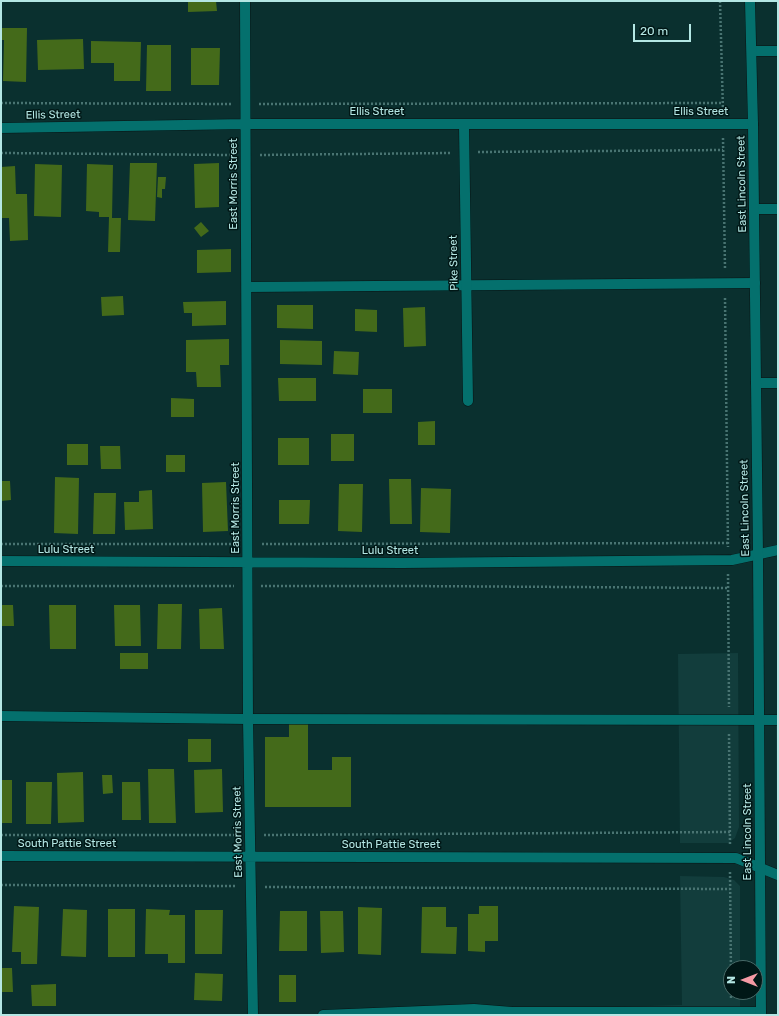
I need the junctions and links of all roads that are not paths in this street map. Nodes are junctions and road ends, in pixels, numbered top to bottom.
1 (245, 1) edge
2 (750, 1) edge
3 (752, 51) junction
4 (778, 51) edge
5 (246, 124) junction
6 (464, 124) junction
7 (753, 124) junction
8 (1, 128) edge
9 (754, 209) junction
10 (778, 209) edge
11 (755, 283) junction
12 (466, 285) junction
13 (246, 287) junction
14 (756, 383) junction
15 (778, 383) edge
16 (468, 401) dead end
17 (778, 550) edge
18 (758, 554) junction
19 (1, 561) edge
20 (248, 562) junction
21 (1, 716) edge
22 (248, 719) junction
23 (759, 720) junction
24 (778, 720) edge
25 (1, 856) edge
26 (250, 857) junction
27 (760, 868) junction
28 (778, 875) edge
29 (761, 1013) edge
30 (253, 1015) edge
31 (323, 1015) edge

1 - 5 street, East Morris Street
2 - 3 street, East Lincoln Street
3 - 4 street
3 - 7 street, East Lincoln Street
5 - 6 street, Ellis Street
5 - 8 street, Ellis Street
5 - 13 street, East Morris Street
6 - 7 street, Ellis Street
6 - 12 street, Pike Street
7 - 9 street, East Lincoln Street
9 - 10 street
9 - 11 street, East Lincoln Street
11 - 12 street
11 - 14 street, East Lincoln Street
12 - 13 street
12 - 16 street, Pike Street
13 - 20 street, East Morris Street
14 - 15 street
14 - 18 street, East Lincoln Street
17 - 18 street, Lulu Street
18 - 20 street, Lulu Street
18 - 23 street, East Lincoln Street
19 - 20 street, Lulu Street
20 - 22 street, East Morris Street
21 - 22 street
22 - 23 street
22 - 26 street, East Morris Street
23 - 24 street
23 - 27 street, East Lincoln Street
25 - 26 street, South Pattie Street
26 - 27 street, South Pattie Street
26 - 30 street, East Morris Street
27 - 28 street, South Pattie Street
27 - 29 street, East Lincoln Street
29 - 31 street

